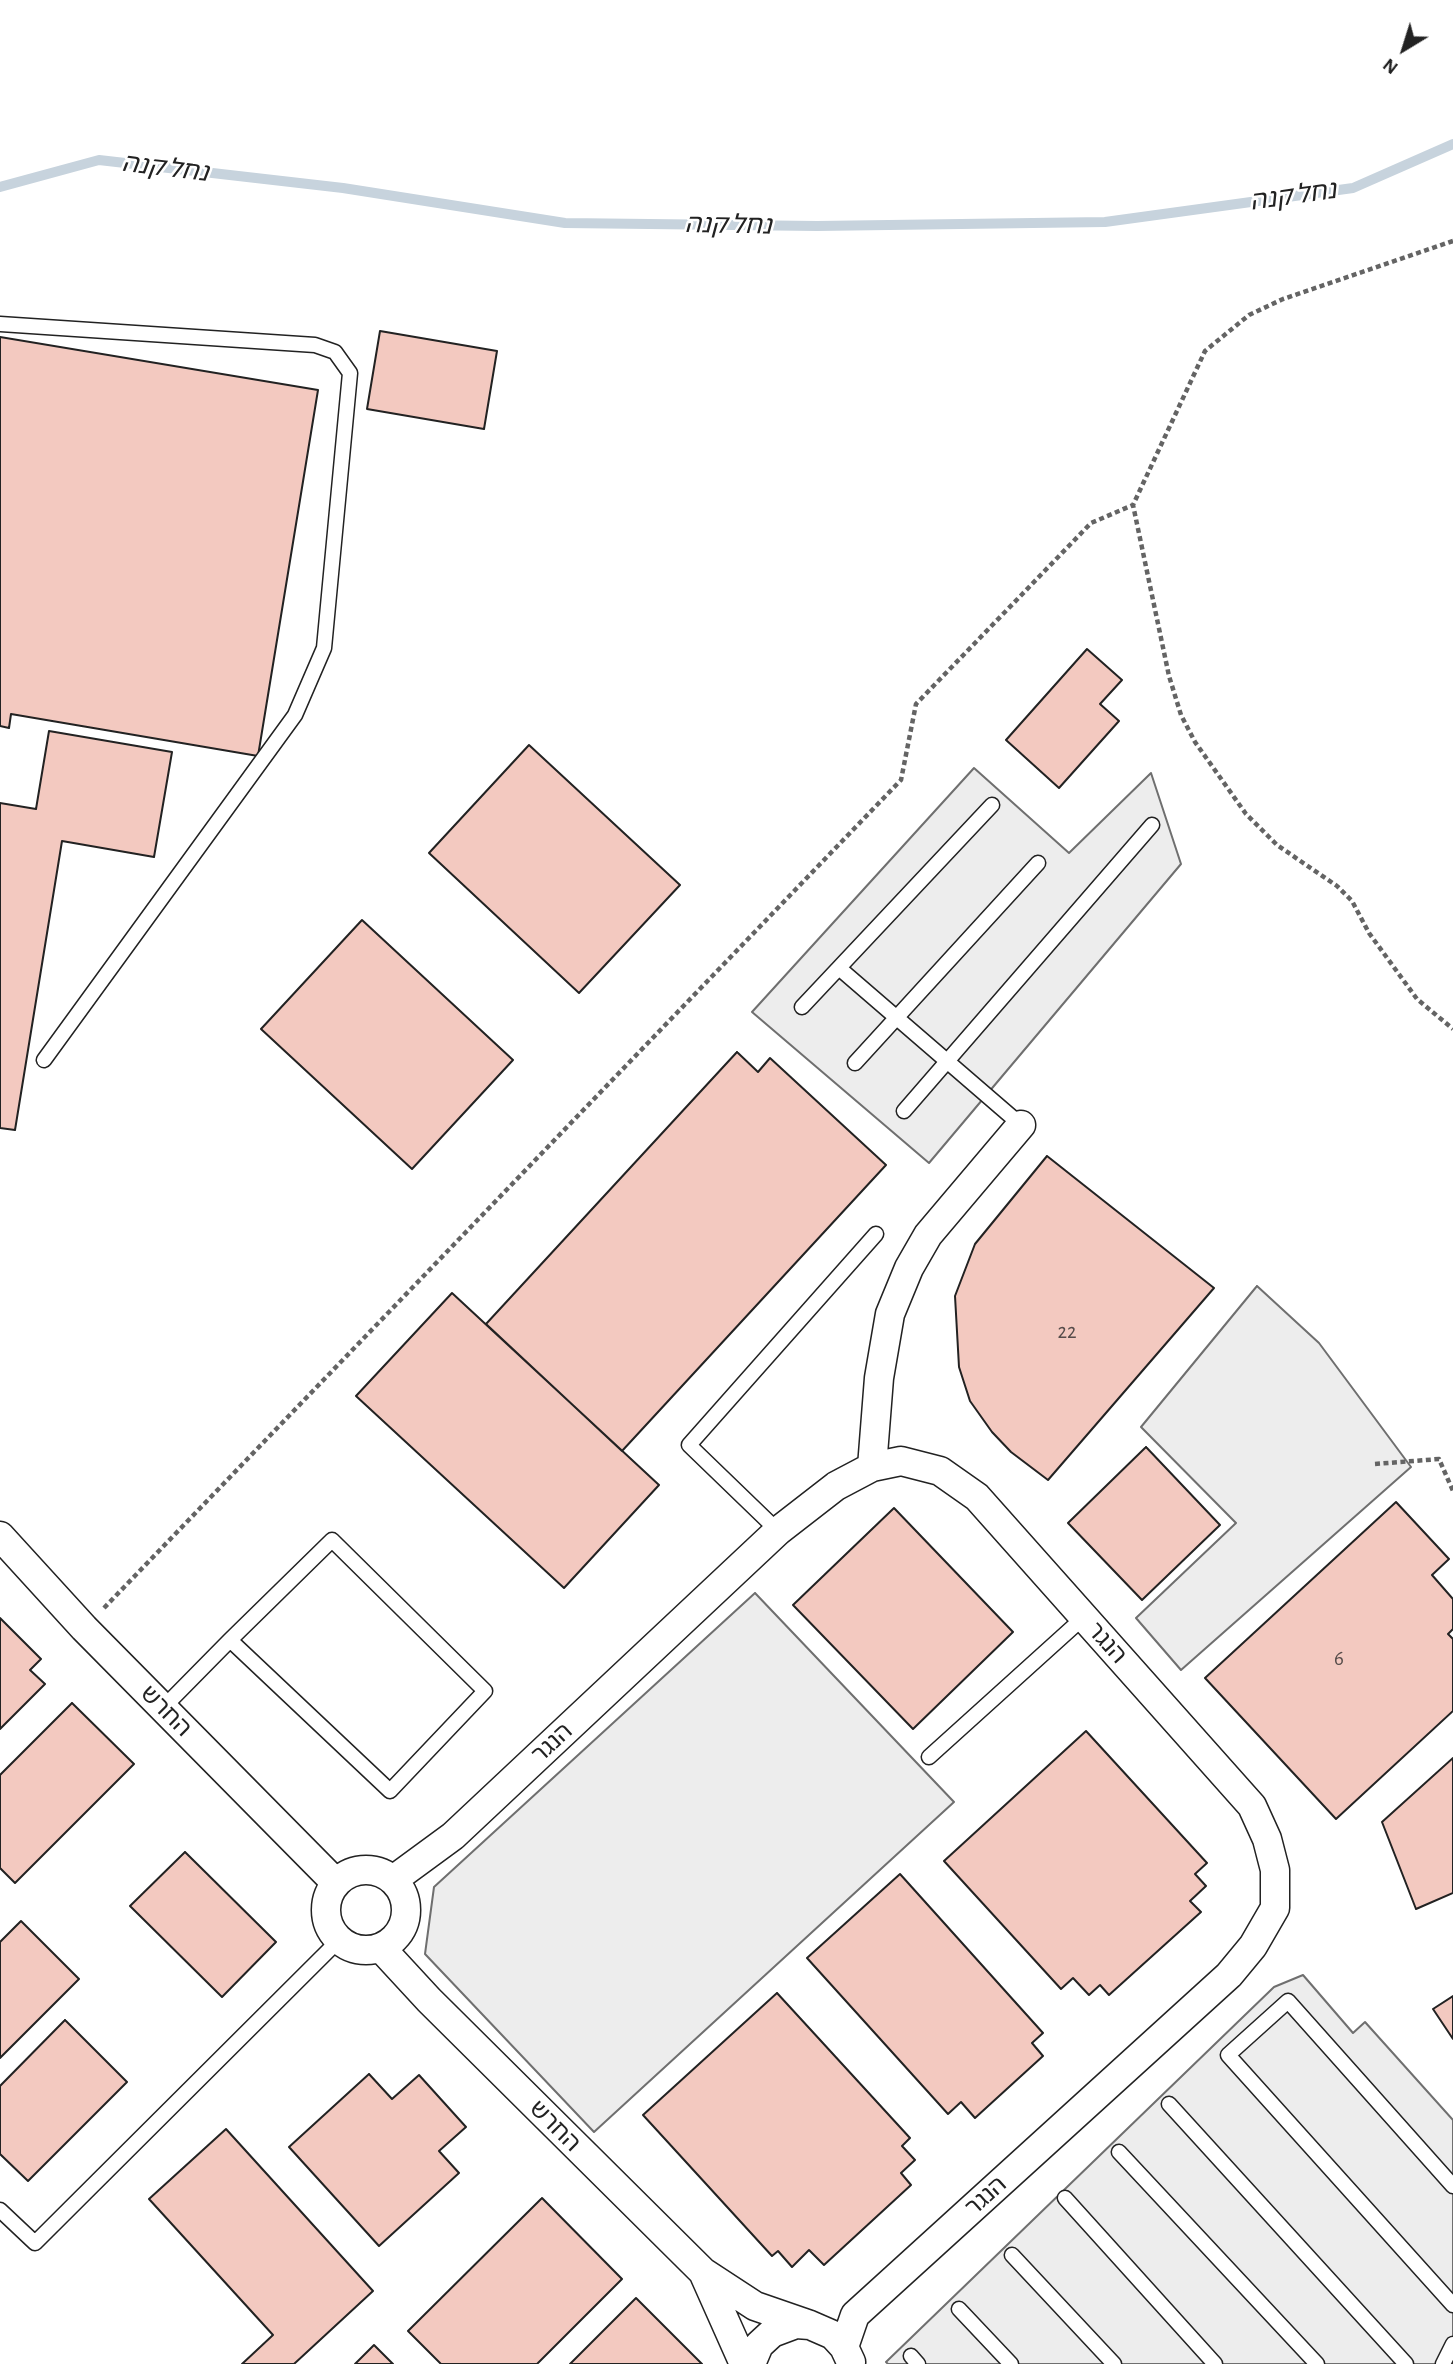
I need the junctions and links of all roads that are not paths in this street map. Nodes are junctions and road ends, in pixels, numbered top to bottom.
1 (0, 324) edge
2 (992, 805) dead end
3 (1152, 825) dead end
4 (1038, 863) dead end
5 (839, 968) junction
6 (802, 1007) dead end
7 (896, 1018) junction
8 (44, 1060) dead end
9 (947, 1061) junction
10 (855, 1063) dead end
11 (904, 1111) dead end
12 (1021, 1125) joint
13 (876, 1234) dead end
14 (872, 1467) junction
15 (778, 1531) junction
16 (0, 1536) edge
17 (1084, 1617) junction
18 (230, 1640) junction
19 (163, 1708) junction
20 (929, 1757) dead end
21 (393, 1880) junction
22 (336, 1884) junction
23 (339, 1940) junction
24 (381, 1948) junction
25 (1169, 2104) dead end
26 (1119, 2152) dead end
27 (1453, 2186) edge
28 (1065, 2198) dead end
29 (0, 2210) edge
30 (1012, 2255) dead end
31 (703, 2272) junction
32 (1453, 2305) edge
33 (959, 2309) dead end
34 (810, 2325) junction
35 (1453, 2344) edge
36 (848, 2356) edge
37 (744, 2364) edge
38 (751, 2364) edge
39 (1011, 2364) edge
40 (1114, 2364) edge
41 (1215, 2364) edge
42 (1317, 2364) edge
43 (1406, 2364) edge
44 (1443, 2364) edge

1 - 8 lane
2 - 5 lane
3 - 9 lane
4 - 7 lane
5 - 6 lane
5 - 7 lane
7 - 9 lane
7 - 10 lane
9 - 11 lane
9 - 12 lane
12 - 14 street
13 - 15 lane
14 - 15 street, הנגר
14 - 17 street, הנגר
15 - 21 street, הנגר
16 - 19 street, החרש
17 - 20 lane
17 - 36 street, הנגר
18 - 18 lane
18 - 19 lane
19 - 22 street, החרש
21 - 22 street
21 - 24 street
22 - 23 street
23 - 24 street
23 - 29 lane
24 - 31 street, החרש
25 - 43 lane
26 - 42 lane
27 - 32 lane
28 - 41 lane
30 - 40 lane
31 - 34 street, החרש
31 - 37 street, החרש
33 - 39 lane
34 - 36 street, החרש
34 - 38 street
35 - 44 lane

